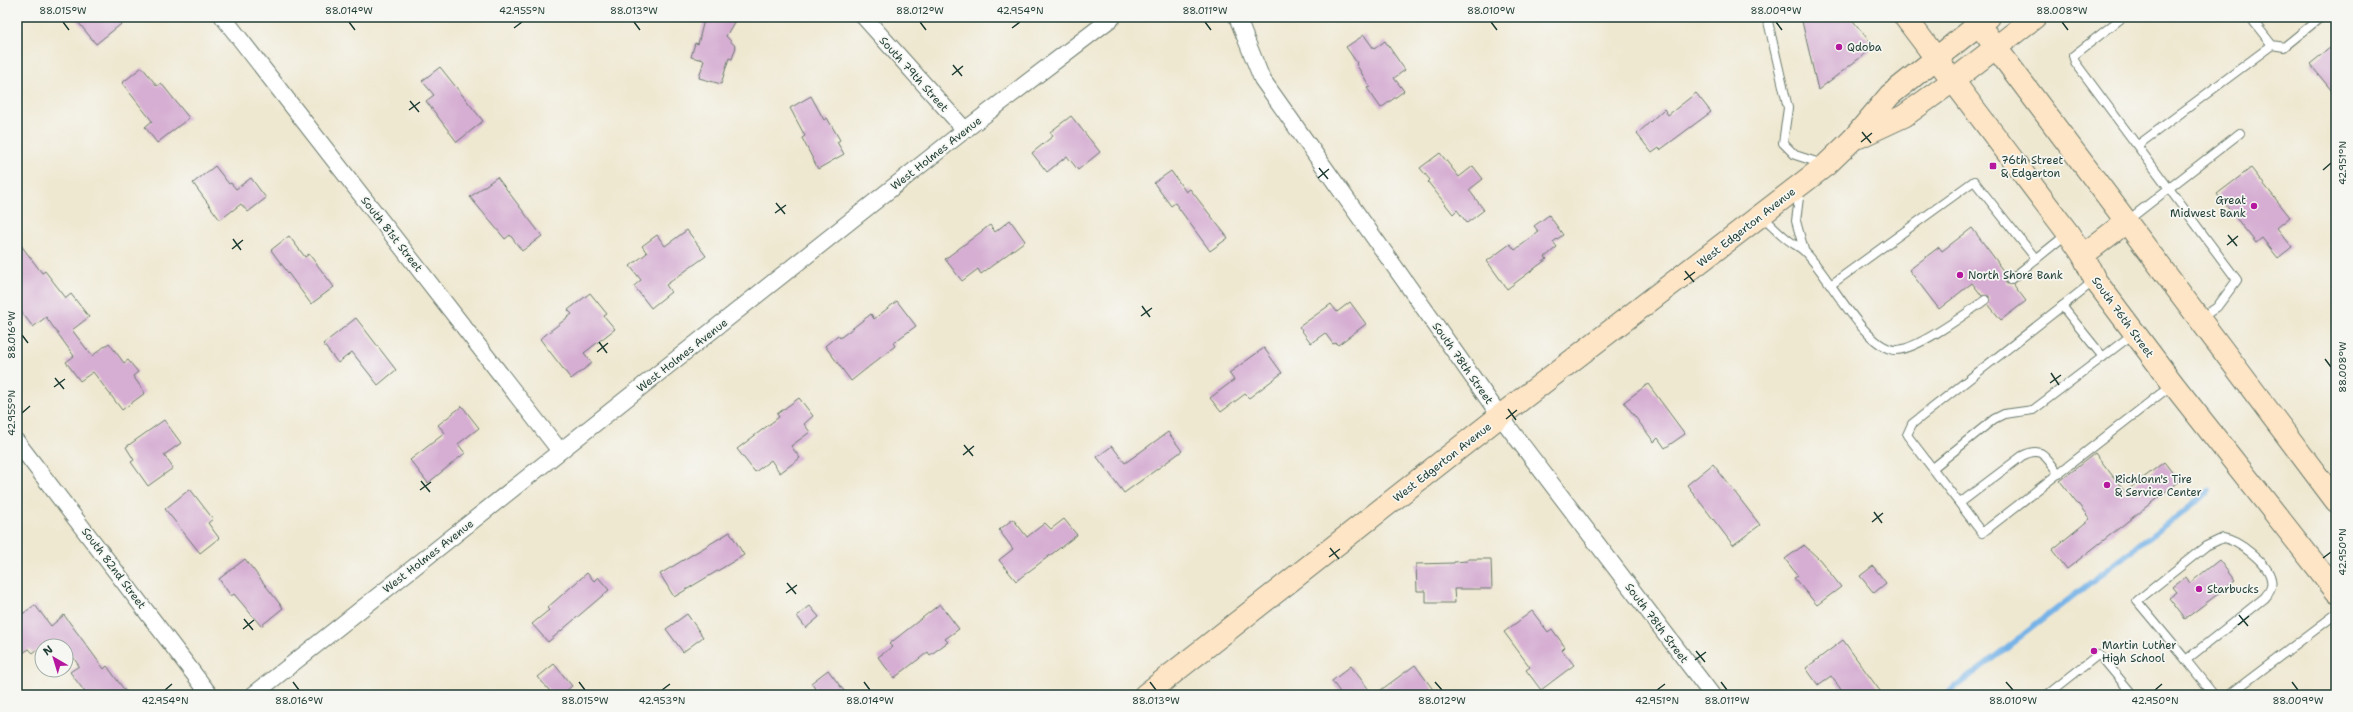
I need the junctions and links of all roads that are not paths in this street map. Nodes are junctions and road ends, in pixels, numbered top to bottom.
1 (223, 17) edge
2 (864, 17) edge
3 (1113, 17) edge
4 (1237, 17) edge
5 (1767, 17) edge
6 (1905, 17) edge
7 (2036, 17) edge
8 (2122, 17) edge
9 (2250, 17) edge
10 (2321, 17) edge
11 (1979, 19) edge
12 (2272, 45) junction
13 (1996, 49) junction
14 (1936, 57) junction
15 (1954, 80) junction
16 (965, 130) junction
17 (2240, 133) dead end
18 (1852, 140) junction
19 (2138, 145) junction
20 (1826, 165) junction
21 (1800, 185) junction
22 (2168, 189) junction
23 (1762, 216) junction
24 (2126, 222) junction
25 (2068, 233) junction
26 (1804, 250) junction
27 (2083, 255) junction
28 (2036, 259) junction
29 (2010, 280) dead end
30 (2095, 280) junction
31 (1832, 284) junction
32 (1986, 300) dead end
33 (2062, 306) junction
34 (2200, 320) junction
35 (2134, 333) junction
36 (2102, 357) junction
37 (2173, 384) junction
38 (1500, 416) junction
39 (17, 442) edge
40 (560, 451) junction
41 (1933, 468) junction
42 (2059, 474) junction
43 (2336, 501) edge
44 (1960, 503) junction
45 (2336, 591) edge
46 (2336, 614) edge
47 (2186, 660) junction
48 (210, 695) edge
49 (253, 695) edge
50 (1145, 695) edge
51 (1712, 695) edge
52 (2047, 695) edge
53 (2133, 695) edge
54 (2214, 695) edge
55 (2229, 695) edge

1 - 40 street, South 81st Street
2 - 16 street, South 79th Street
3 - 16 street, West Holmes Avenue
4 - 38 street, South 78th Street
5 - 20 lane
6 - 14 main road, South 76th Street
7 - 13 main road, West Edgerton Avenue
8 - 19 lane
9 - 12 lane
10 - 12 lane
11 - 13 main road
11 - 14 main road, West Edgerton Avenue
12 - 19 lane
13 - 15 main road, West Edgerton Avenue
13 - 24 main road
14 - 15 main road, South 76th Street
14 - 18 main road, West Edgerton Avenue
15 - 18 main road, West Edgerton Avenue
15 - 25 main road, South 76th Street
16 - 40 street, West Holmes Avenue
17 - 22 lane
18 - 20 main road, West Edgerton Avenue
19 - 22 lane
20 - 21 main road, West Edgerton Avenue
21 - 23 main road, West Edgerton Avenue
21 - 26 lane
22 - 24 lane
22 - 34 lane
23 - 26 lane
23 - 38 main road, West Edgerton Avenue
24 - 27 main road
24 - 34 main road
25 - 27 main road, South 76th Street
25 - 28 lane
26 - 31 lane
27 - 30 main road, South 76th Street
28 - 29 lane
28 - 31 lane
30 - 33 lane
30 - 35 main road, South 76th Street
31 - 32 lane
33 - 36 lane
33 - 41 lane
34 - 43 main road
35 - 36 lane
35 - 37 main road, South 76th Street
36 - 41 lane
37 - 42 lane
37 - 45 main road, South 76th Street
38 - 50 main road, West Edgerton Avenue
38 - 51 street, South 78th Street
39 - 48 street, South 82nd Street
40 - 49 street, West Holmes Avenue
41 - 44 lane
42 - 44 lane
42 - 44 lane
46 - 55 lane
47 - 47 lane
47 - 54 lane
52 - 53 lane

